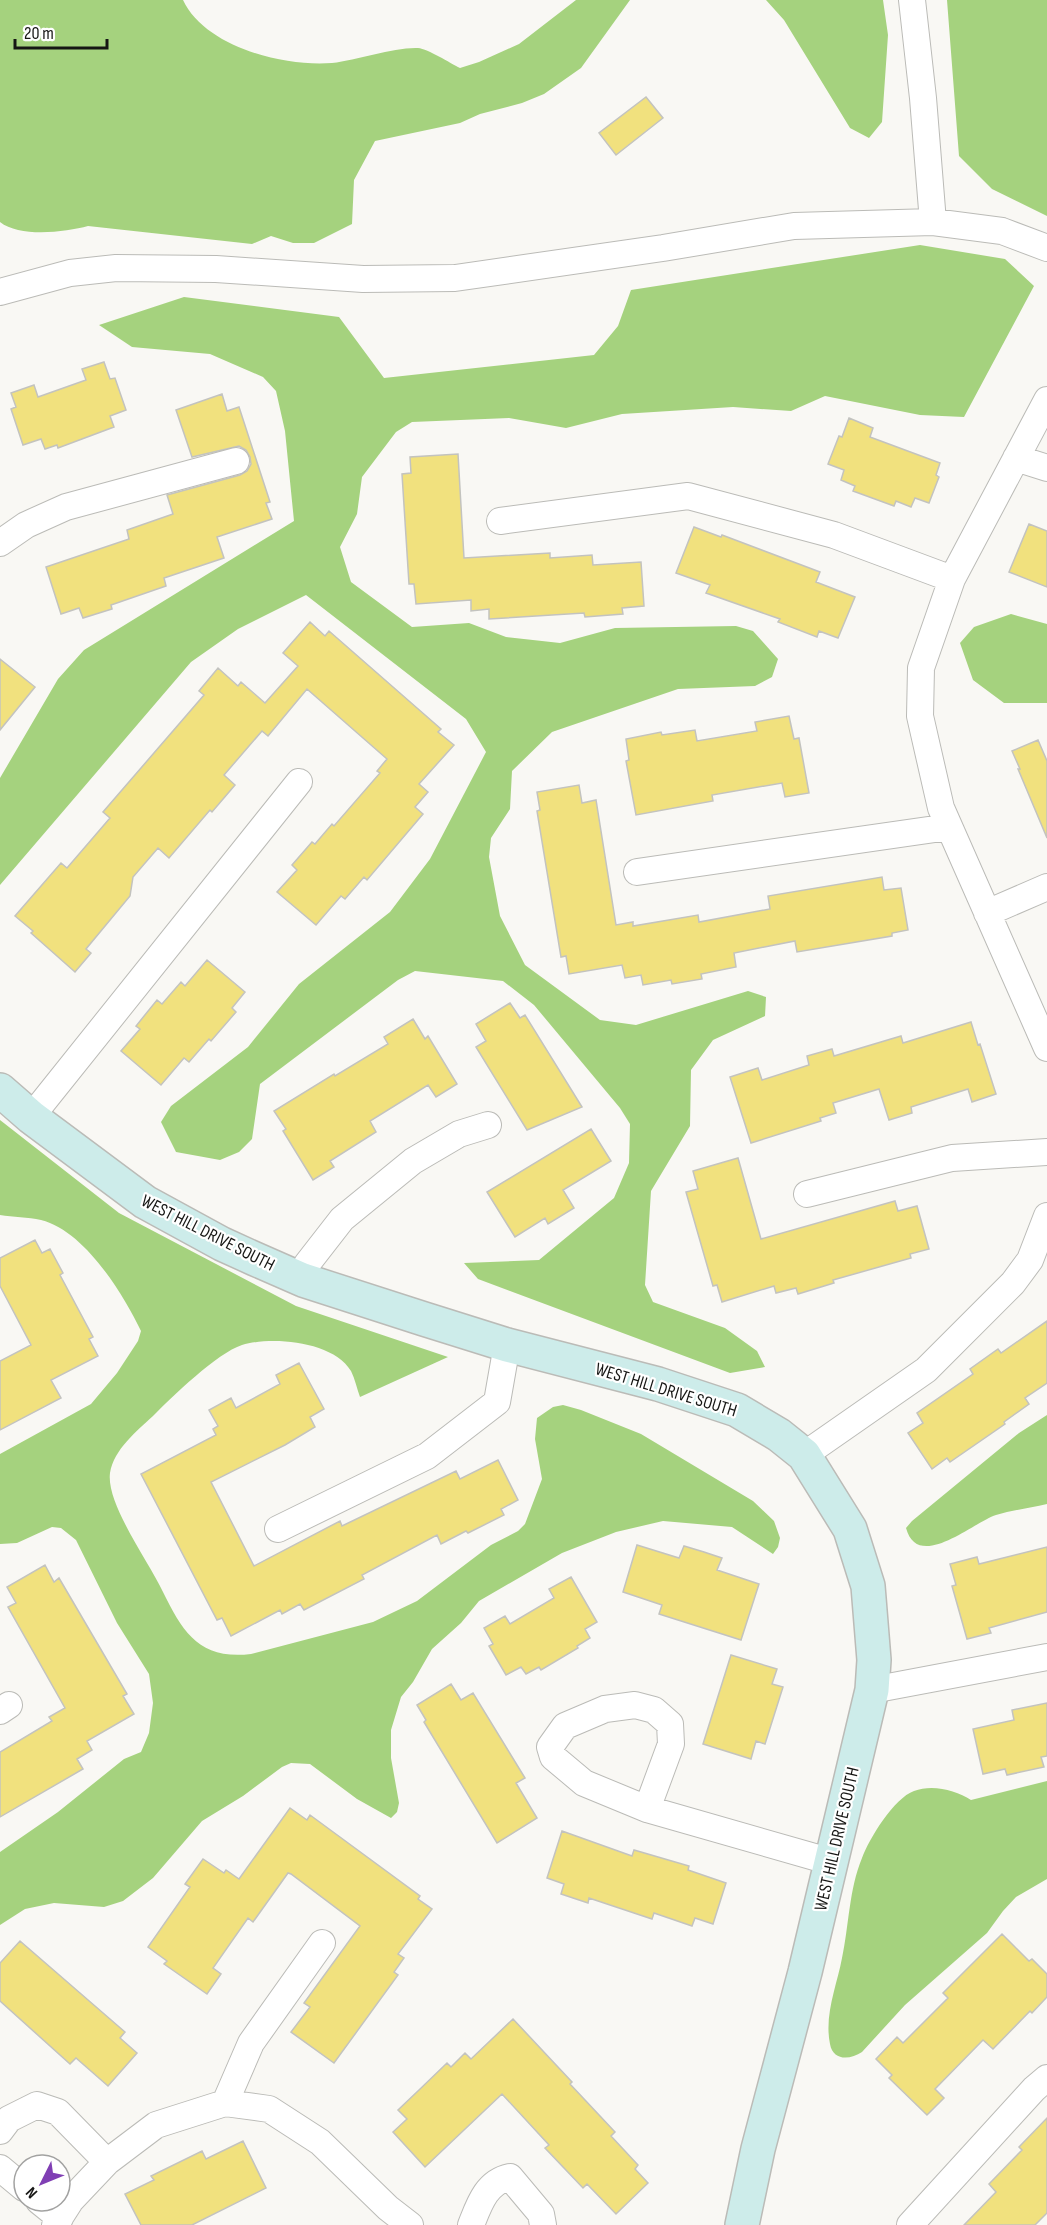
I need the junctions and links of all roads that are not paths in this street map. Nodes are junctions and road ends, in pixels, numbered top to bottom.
1 (912, 0) edge
2 (933, 222) junction
3 (1047, 248) edge
4 (0, 292) edge
5 (1047, 400) edge
6 (1016, 458) junction
7 (236, 461) dead end
8 (1047, 468) edge
9 (500, 521) dead end
10 (0, 543) edge
11 (952, 579) junction
12 (298, 782) dead end
13 (949, 827) junction
14 (637, 872) dead end
15 (1047, 887) edge
16 (987, 913) junction
17 (1047, 1048) edge
18 (0, 1090) edge
19 (31, 1117) junction
20 (488, 1125) dead end
21 (1047, 1152) edge
22 (807, 1194) dead end
23 (1047, 1216) edge
24 (303, 1280) junction
25 (507, 1345) junction
26 (804, 1455) junction
27 (278, 1529) dead end
28 (1047, 1657) edge
29 (872, 1690) junction
30 (647, 1809) junction
31 (831, 1862) junction
32 (322, 1943) dead end
33 (1047, 2078) edge
34 (225, 2103) junction
35 (0, 2131) edge
36 (107, 2162) junction
37 (0, 2168) edge
38 (12, 2178) edge
39 (57, 2221) edge
40 (410, 2225) edge
41 (471, 2225) edge
42 (543, 2225) edge
43 (742, 2225) edge
44 (910, 2225) edge

1 - 2 street
2 - 3 street
2 - 4 street
5 - 6 street
6 - 8 street
6 - 11 street
7 - 10 street
9 - 11 street
11 - 13 street
12 - 19 street
13 - 14 street
13 - 16 street
15 - 16 street
16 - 17 street
18 - 19 street, WEST HILL DRIVE SOUTH
19 - 24 street, WEST HILL DRIVE SOUTH
20 - 24 street
21 - 22 street
23 - 26 street
24 - 25 street, WEST HILL DRIVE SOUTH
25 - 26 street, WEST HILL DRIVE SOUTH
25 - 27 street
26 - 29 street, WEST HILL DRIVE SOUTH
28 - 29 street
29 - 31 street, WEST HILL DRIVE SOUTH
30 - 30 street
30 - 31 street
31 - 43 street, WEST HILL DRIVE SOUTH
32 - 34 street
33 - 44 street
34 - 36 street
34 - 40 street
35 - 36 street
36 - 39 street
37 - 38 street
41 - 42 street

